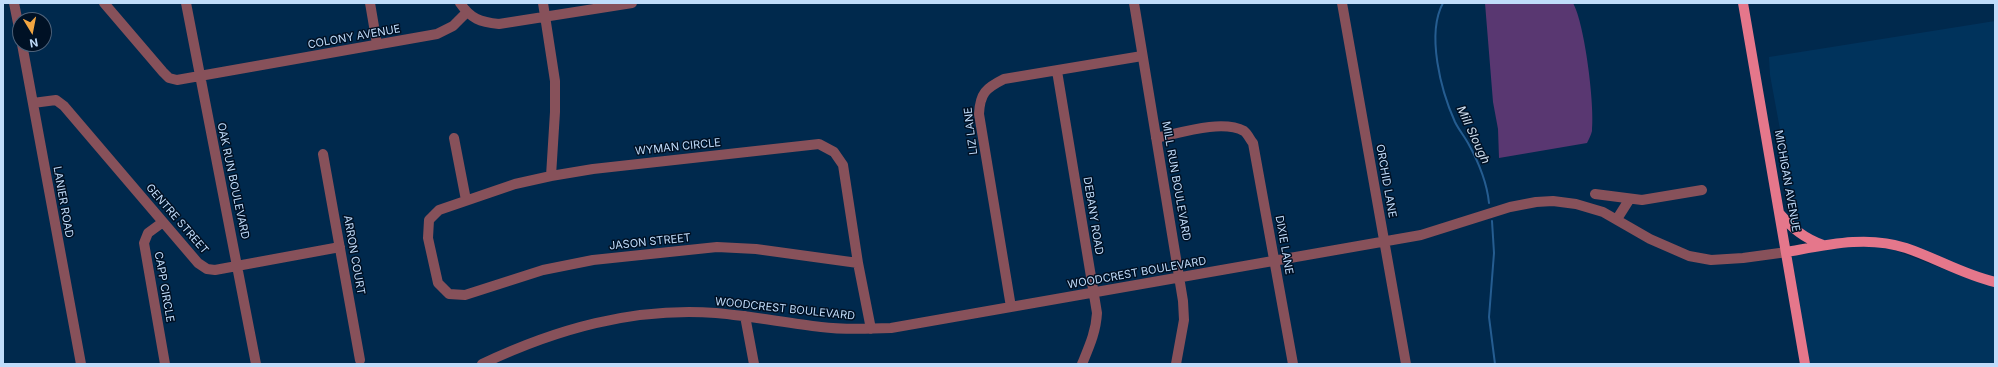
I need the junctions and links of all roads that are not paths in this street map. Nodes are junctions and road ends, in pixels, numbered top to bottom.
1 (104, 3) edge
2 (186, 3) edge
3 (370, 3) edge
4 (460, 3) edge
5 (543, 3) edge
6 (632, 3) edge
7 (1134, 3) edge
8 (1342, 3) edge
9 (1743, 3) edge
10 (467, 12) junction
11 (545, 17) junction
12 (377, 44) junction
13 (23, 52) edge
14 (1142, 56) junction
15 (1057, 70) junction
16 (199, 77) junction
17 (33, 103) junction
18 (454, 138) dead end
19 (1156, 138) junction
20 (323, 154) dead end
21 (551, 176) junction
22 (1702, 190) dead end
23 (1595, 194) dead end
24 (466, 200) junction
25 (1629, 200) junction
26 (1780, 214) junction
27 (1617, 219) junction
28 (163, 222) junction
29 (1384, 242) junction
30 (1825, 246) junction
31 (340, 248) junction
32 (1787, 252) junction
33 (1275, 261) junction
34 (858, 263) junction
35 (238, 266) junction
36 (1180, 278) junction
37 (1995, 282) edge
38 (1094, 292) junction
39 (449, 294) joint
40 (1011, 307) junction
41 (745, 316) junction
42 (871, 329) junction
43 (360, 360) dead end
44 (80, 364) edge
45 (166, 364) edge
46 (256, 364) edge
47 (482, 364) edge
48 (754, 364) edge
49 (1082, 364) edge
50 (1176, 364) edge
51 (1293, 364) edge
52 (1406, 364) edge
53 (1805, 364) edge

1 - 16 street, COLONY AVENUE
2 - 16 street, OAK RUN BOULEVARD
3 - 12 street
4 - 10 street
5 - 11 street
6 - 11 street
7 - 14 street, MILL RUN BOULEVARD
8 - 29 street, ORCHID LANE
9 - 26 main road, MICHIGAN AVENUE
10 - 11 street
10 - 12 street, COLONY AVENUE
11 - 21 street
12 - 16 street, COLONY AVENUE
13 - 17 street, LANIER ROAD
14 - 15 street, LIZ LANE
14 - 19 street, MILL RUN BOULEVARD
15 - 38 street, DEBANY ROAD
15 - 40 street, LIZ LANE
16 - 35 street, OAK RUN BOULEVARD
17 - 28 street, GENTRE STREET
17 - 44 street, LANIER ROAD
18 - 24 street
19 - 33 street, DIXIE LANE
19 - 36 street, MILL RUN BOULEVARD
20 - 31 street, ARRON COURT
21 - 24 street, WYMAN CIRCLE
21 - 34 street, WYMAN CIRCLE
22 - 25 street
23 - 25 street
24 - 39 street, WYMAN CIRCLE
25 - 27 street
26 - 30 main road
26 - 32 main road, MICHIGAN AVENUE
27 - 29 street, WOODCREST BOULEVARD
27 - 32 street, WOODCREST BOULEVARD
28 - 35 street, GENTRE STREET
28 - 45 street, CAPP CIRCLE
29 - 33 street, WOODCREST BOULEVARD
29 - 52 street, ORCHID LANE
30 - 32 main road
30 - 37 main road
31 - 35 street, GENTRE STREET
31 - 43 street, ARRON COURT
32 - 53 main road, MICHIGAN AVENUE
33 - 36 street, WOODCREST BOULEVARD
33 - 51 street, DIXIE LANE
34 - 39 street, JASON STREET
34 - 42 street, WYMAN CIRCLE
35 - 46 street, OAK RUN BOULEVARD
36 - 38 street, WOODCREST BOULEVARD
36 - 50 street, MILL RUN BOULEVARD
38 - 40 street, WOODCREST BOULEVARD
38 - 49 street, DEBANY ROAD
40 - 42 street, WOODCREST BOULEVARD
41 - 42 street, WOODCREST BOULEVARD
41 - 47 street, WOODCREST BOULEVARD
41 - 48 street

